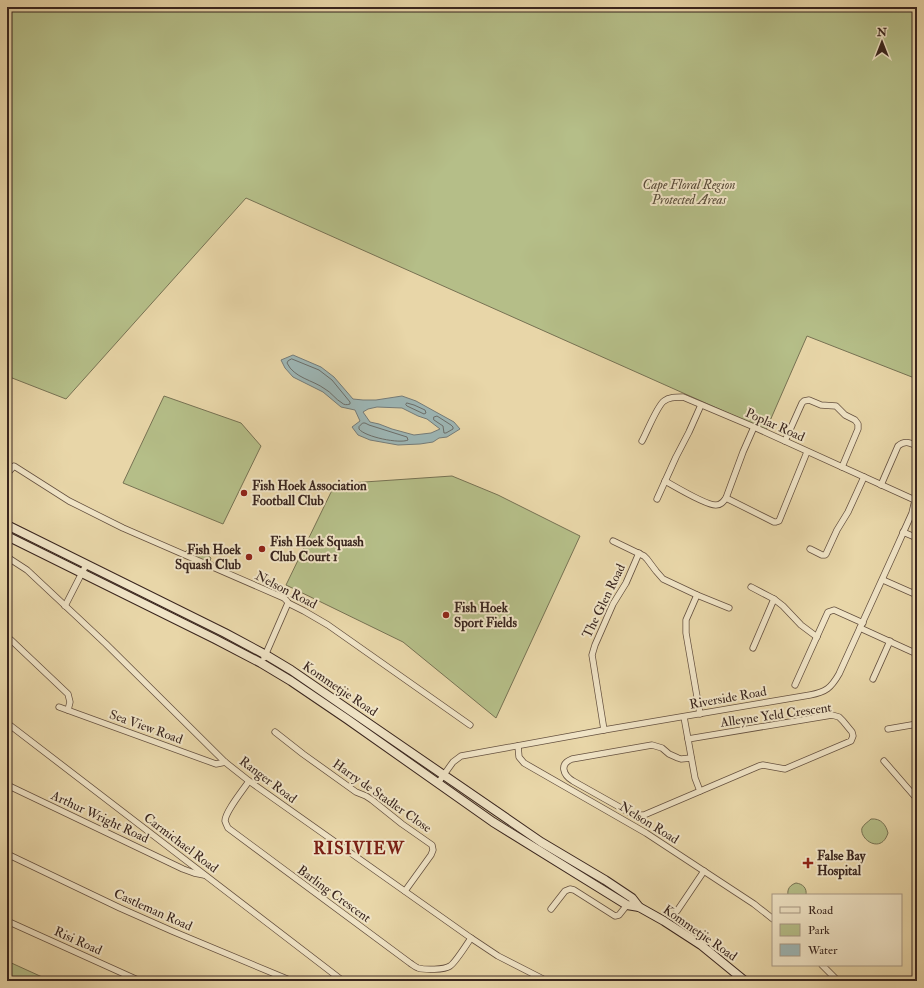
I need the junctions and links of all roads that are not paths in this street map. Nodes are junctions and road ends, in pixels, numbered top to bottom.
1 (701, 404) junction
2 (754, 428) junction
3 (642, 441) dead end
4 (785, 442) junction
5 (917, 446) edge
6 (807, 452) junction
7 (842, 467) junction
8 (7, 474) edge
9 (864, 477) junction
10 (665, 481) junction
11 (881, 485) junction
12 (726, 498) junction
13 (657, 499) dead end
14 (916, 501) edge
15 (7, 525) edge
16 (904, 532) junction
17 (7, 536) edge
18 (917, 538) edge
19 (613, 541) dead end
20 (810, 550) dead end
21 (639, 553) junction
22 (7, 557) edge
23 (86, 565) junction
24 (82, 573) junction
25 (883, 580) junction
26 (751, 587) dead end
27 (697, 595) junction
28 (917, 595) edge
29 (774, 599) junction
30 (288, 603) junction
31 (65, 606) junction
32 (729, 608) dead end
33 (862, 626) junction
34 (817, 637) junction
35 (10, 640) dead end
36 (890, 641) junction
37 (753, 648) dead end
38 (917, 654) edge
39 (266, 655) junction
40 (261, 663) junction
41 (873, 680) dead end
42 (795, 685) dead end
43 (59, 707) dead end
44 (68, 710) junction
45 (700, 714) junction
46 (684, 717) junction
47 (7, 723) edge
48 (917, 724) edge
49 (470, 725) dead end
50 (888, 729) dead end
51 (604, 730) junction
52 (275, 732) dead end
53 (688, 739) junction
54 (518, 746) junction
55 (691, 758) junction
56 (884, 761) dead end
57 (225, 762) junction
58 (443, 774) junction
59 (249, 781) junction
60 (438, 783) junction
61 (7, 786) edge
62 (700, 791) junction
63 (917, 799) edge
64 (7, 854) edge
65 (704, 871) junction
66 (206, 875) junction
67 (405, 891) junction
68 (627, 905) junction
69 (639, 906) junction
70 (551, 909) dead end
71 (677, 911) dead end
72 (772, 918) edge
73 (7, 921) edge
74 (471, 938) junction
75 (823, 966) edge
76 (140, 981) edge
77 (292, 981) edge
78 (343, 981) edge
79 (547, 981) edge
80 (746, 981) edge
81 (838, 981) edge

1 - 2 street, Poplar Road
1 - 3 street, Poplar Road
1 - 10 street
2 - 4 street, Poplar Road
2 - 12 street
4 - 6 street, Poplar Road
4 - 7 street
5 - 11 street
6 - 7 street, Poplar Road
6 - 12 street
7 - 9 street, Poplar Road
8 - 30 street, Nelson Road
9 - 11 street, Poplar Road
9 - 20 street
10 - 12 street
10 - 13 street
11 - 14 street, Poplar Road
14 - 16 street, Riverside Road
15 - 23 main road, Kommetjie Road
16 - 18 street
16 - 25 street, Riverside Road
17 - 24 main road, Kommetjie Road
19 - 21 street
21 - 27 street
21 - 51 street, The Glen Road
22 - 31 street, Ranger Road
23 - 24 street
23 - 39 main road, Kommetjie Road
24 - 31 street
24 - 40 main road, Kommetjie Road
25 - 28 street
25 - 33 street, Riverside Road
26 - 29 street
27 - 32 street
27 - 45 street
29 - 34 street
29 - 37 street
30 - 39 street
30 - 49 street, Nelson Road
31 - 57 street, Ranger Road
33 - 34 street
33 - 36 street
33 - 45 street, Riverside Road
34 - 42 street
35 - 44 street
36 - 38 street
36 - 41 street
39 - 40 street
39 - 58 main road, Kommetjie Road
40 - 60 main road, Kommetjie Road
43 - 44 street, Sea View Road
44 - 57 street, Sea View Road
45 - 46 street, Riverside Road
46 - 51 street, Riverside Road
46 - 53 street
47 - 66 street, Carmichael Road
48 - 50 street
51 - 54 street, Riverside Road
52 - 67 street, Harry de Stadler Close
53 - 55 street
53 - 62 street, Alleyne Yeld Crescent
54 - 58 street, Riverside Road
54 - 65 street, Nelson Road
55 - 62 street
55 - 62 street, Alleyne Yeld Crescent
56 - 63 street
57 - 59 street, Ranger Road
58 - 60 street, Riverside Road
58 - 69 main road, Kommetjie Road
59 - 67 street, Ranger Road
59 - 74 street, Barling Crescent
60 - 68 main road, Kommetjie Road
61 - 66 street, Arthur Wright Road
64 - 77 street, Castleman Road
65 - 71 street
65 - 72 street, Nelson Road
66 - 78 street, Carmichael Road
67 - 74 street, Ranger Road
68 - 69 main road, Kommetjie Road
68 - 70 street
69 - 80 main road, Kommetjie Road
73 - 76 street, Risi Road
74 - 79 street, Ranger Road
75 - 81 street

